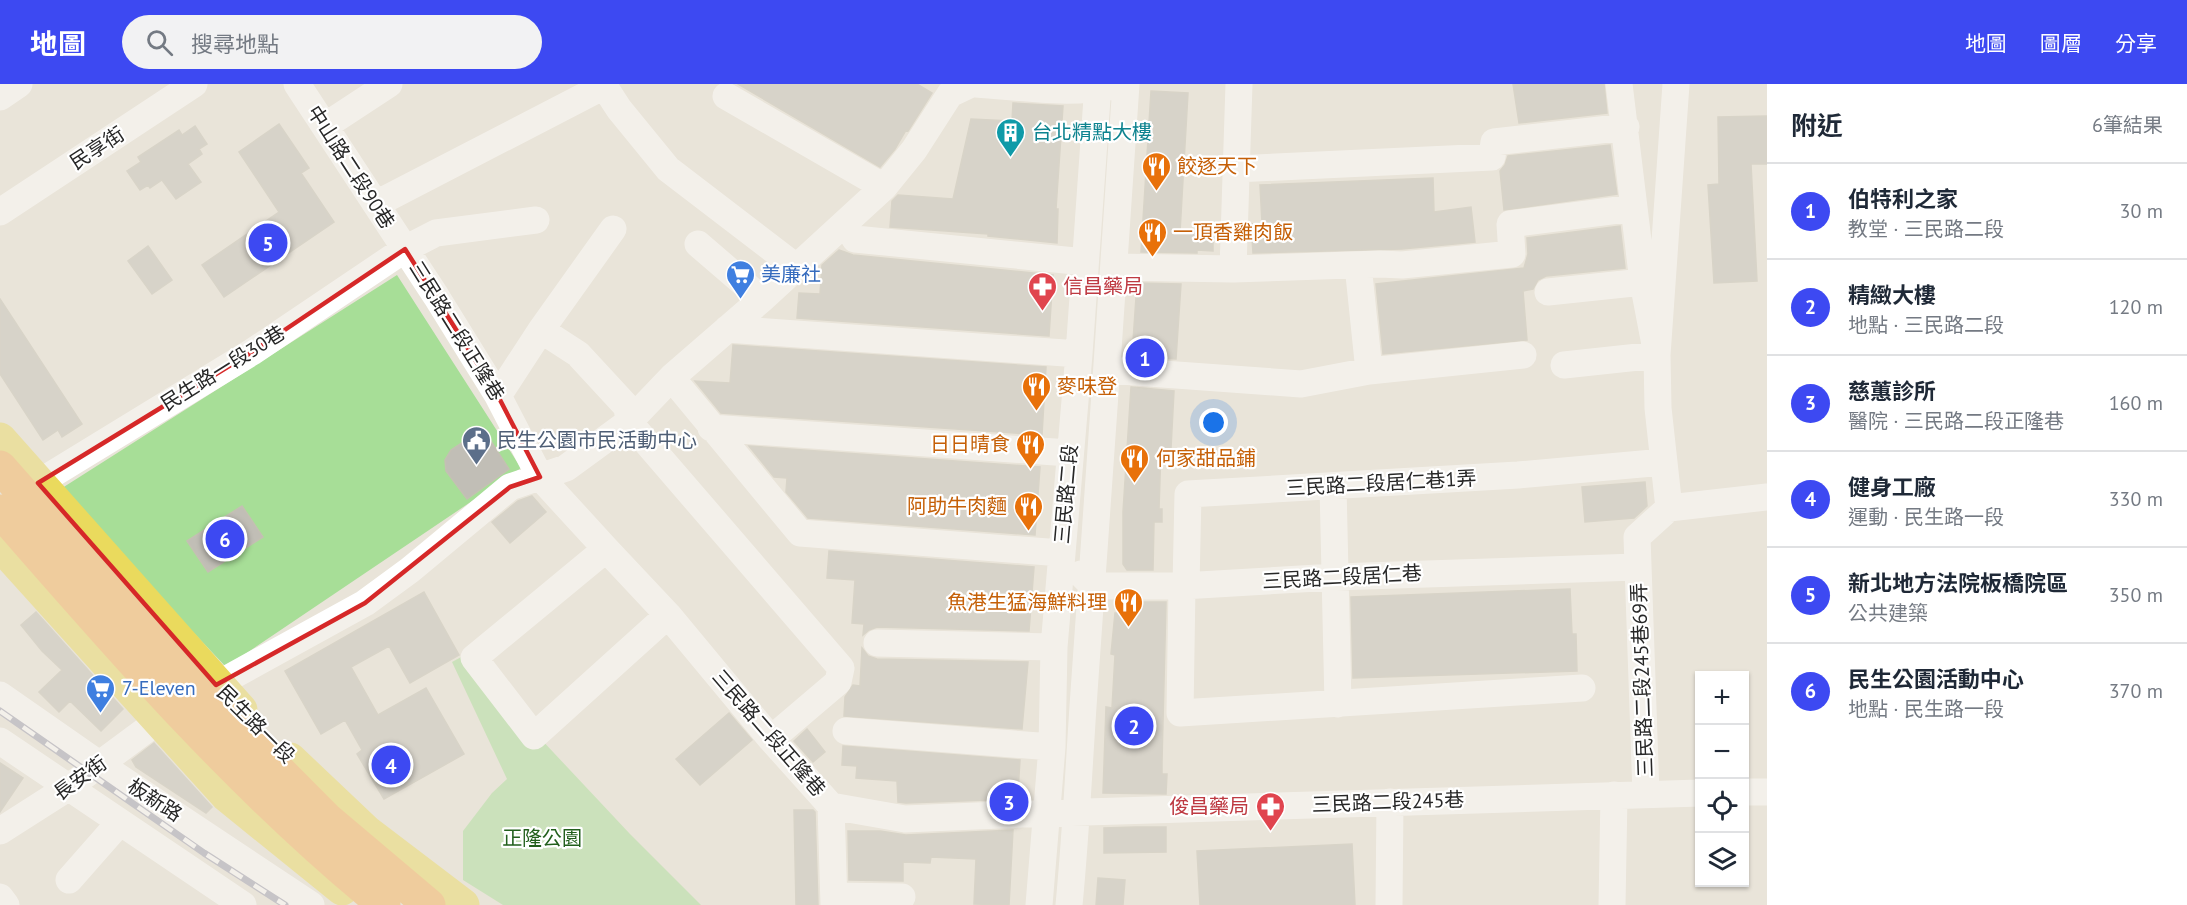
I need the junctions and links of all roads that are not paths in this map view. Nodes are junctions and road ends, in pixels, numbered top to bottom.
1 (19, 84) edge
2 (194, 84) edge
3 (297, 84) edge
4 (389, 84) edge
5 (976, 84) edge
6 (1125, 84) edge
7 (1239, 84) edge
8 (1676, 84) edge
9 (604, 85) edge
10 (1622, 85) edge
11 (1105, 86) edge
12 (952, 87) edge
13 (726, 96) dead end
14 (0, 97) edge
15 (325, 126) junction
16 (1626, 127) junction
17 (1235, 170) junction
18 (884, 187) junction
19 (376, 204) junction
20 (1634, 208) junction
21 (0, 212) edge
22 (536, 220) dead end
23 (613, 229) dead end
24 (855, 239) dead end
25 (698, 244) dead end
26 (405, 249) junction
27 (1085, 262) junction
28 (1358, 265) junction
29 (796, 267) junction
30 (1115, 267) junction
31 (1233, 269) junction
32 (1643, 282) junction
33 (1548, 292) dead end
34 (762, 299) junction
35 (727, 329) junction
36 (541, 330) junction
37 (1080, 354) junction
38 (1523, 355) dead end
39 (1657, 355) junction
40 (1564, 365) dead end
41 (1107, 370) junction
42 (1369, 371) junction
43 (680, 388) dead end
44 (498, 396) junction
45 (629, 422) junction
46 (711, 428) junction
47 (0, 439) edge
48 (1069, 453) junction
49 (1664, 462) junction
50 (0, 467) edge
51 (540, 477) junction
52 (38, 483) junction
53 (1333, 486) junction
54 (1767, 497) edge
55 (1669, 508) junction
56 (0, 511) edge
57 (0, 545) edge
58 (606, 549) junction
59 (1061, 553) junction
60 (1637, 567) junction
61 (1335, 577) junction
62 (1184, 585) junction
63 (1093, 586) junction
64 (668, 615) junction
65 (877, 643) dead end
66 (1054, 647) junction
67 (216, 685) junction
68 (1582, 688) dead end
69 (0, 695) edge
70 (1338, 704) junction
71 (158, 721) junction
72 (846, 731) dead end
73 (771, 739) junction
74 (0, 741) edge
75 (1052, 747) junction
76 (99, 764) junction
77 (69, 787) junction
78 (1749, 792) edge
79 (1767, 792) edge
80 (1695, 793) edge
81 (1646, 794) junction
82 (1614, 795) junction
83 (1390, 802) junction
84 (831, 806) junction
85 (1077, 812) junction
86 (1047, 813) junction
87 (120, 822) junction
88 (0, 831) edge
89 (69, 880) dead end
90 (0, 897) edge
91 (902, 897) dead end
92 (834, 901) edge
93 (6, 905) edge
94 (243, 905) edge
95 (311, 905) edge
96 (362, 905) edge
97 (384, 905) edge
98 (429, 905) edge
99 (463, 905) edge
100 (1039, 905) edge
101 (1069, 905) edge
102 (1389, 905) edge
103 (1612, 905) edge

1 - 14 street
2 - 21 street, 民享街
3 - 15 street, 中山路二段90巷
4 - 15 street
5 - 11 street
6 - 30 street, 三民路二段
7 - 17 street
8 - 39 street
9 - 19 street
9 - 29 street
10 - 16 street
11 - 27 street, 三民路二段
12 - 18 street
13 - 18 street
15 - 19 street, 中山路二段90巷
16 - 17 street
16 - 20 street
17 - 31 street
18 - 29 street
19 - 26 street, 中山路二段90巷
20 - 28 street
20 - 32 street
22 - 26 street, 民生路一段30巷
23 - 36 street
24 - 27 street
25 - 34 street
26 - 44 street, 三民路二段正隆巷
26 - 52 street, 民生路一段30巷
27 - 37 street, 三民路二段
28 - 31 street
28 - 42 street
29 - 34 street
30 - 31 street
30 - 41 street, 三民路二段
32 - 33 street
32 - 39 street
34 - 35 street
35 - 37 street
35 - 45 street
36 - 44 street
36 - 45 street
37 - 48 street, 三民路二段
38 - 42 street
39 - 40 street
39 - 49 street
41 - 42 street
41 - 63 street, 三民路二段
43 - 46 street
44 - 51 street, 三民路二段正隆巷
45 - 51 street
45 - 73 street
46 - 48 street
46 - 59 street
47 - 52 main road, 民生路一段
48 - 59 street, 三民路二段
49 - 53 street, 三民路二段居仁巷1弄
49 - 55 street
50 - 98 highway
51 - 58 street, 三民路二段正隆巷
51 - 67 street
52 - 67 main road, 民生路一段
53 - 61 street
53 - 62 street, 三民路二段居仁巷1弄
54 - 55 street
55 - 60 street, 三民路二段245巷69弄
56 - 97 highway
57 - 71 main road
58 - 64 street, 三民路二段正隆巷
58 - 64 street
59 - 63 street
59 - 66 street, 三民路二段
60 - 61 street, 三民路二段居仁巷
60 - 81 street, 三民路二段245巷69弄
61 - 62 street, 三民路二段居仁巷
61 - 70 street
62 - 63 street, 三民路二段居仁巷
62 - 70 street
63 - 85 street, 三民路二段
64 - 73 street, 三民路二段正隆巷
65 - 66 street
66 - 75 street, 三民路二段
67 - 71 street, 長安街
67 - 99 main road, 民生路一段
68 - 70 street
69 - 76 street, 板新路
71 - 76 street, 長安街
71 - 96 main road
72 - 75 street
73 - 84 street, 三民路二段正隆巷
74 - 77 street, 板新路
75 - 86 street, 三民路二段
76 - 77 street, 長安街
76 - 95 street, 板新路
77 - 87 street, 板新路
77 - 88 street, 長安街
78 - 79 street
80 - 81 street, 三民路二段245巷
81 - 82 street, 三民路二段245巷
82 - 83 street, 三民路二段245巷
82 - 103 street
83 - 85 street, 三民路二段245巷
83 - 102 street
84 - 86 street, 三民路二段正隆巷
84 - 92 street
85 - 86 street, 三民路二段正隆巷
85 - 101 street, 三民路二段
86 - 100 street, 三民路二段
87 - 89 street
87 - 94 street, 板新路
90 - 93 street
91 - 92 street

